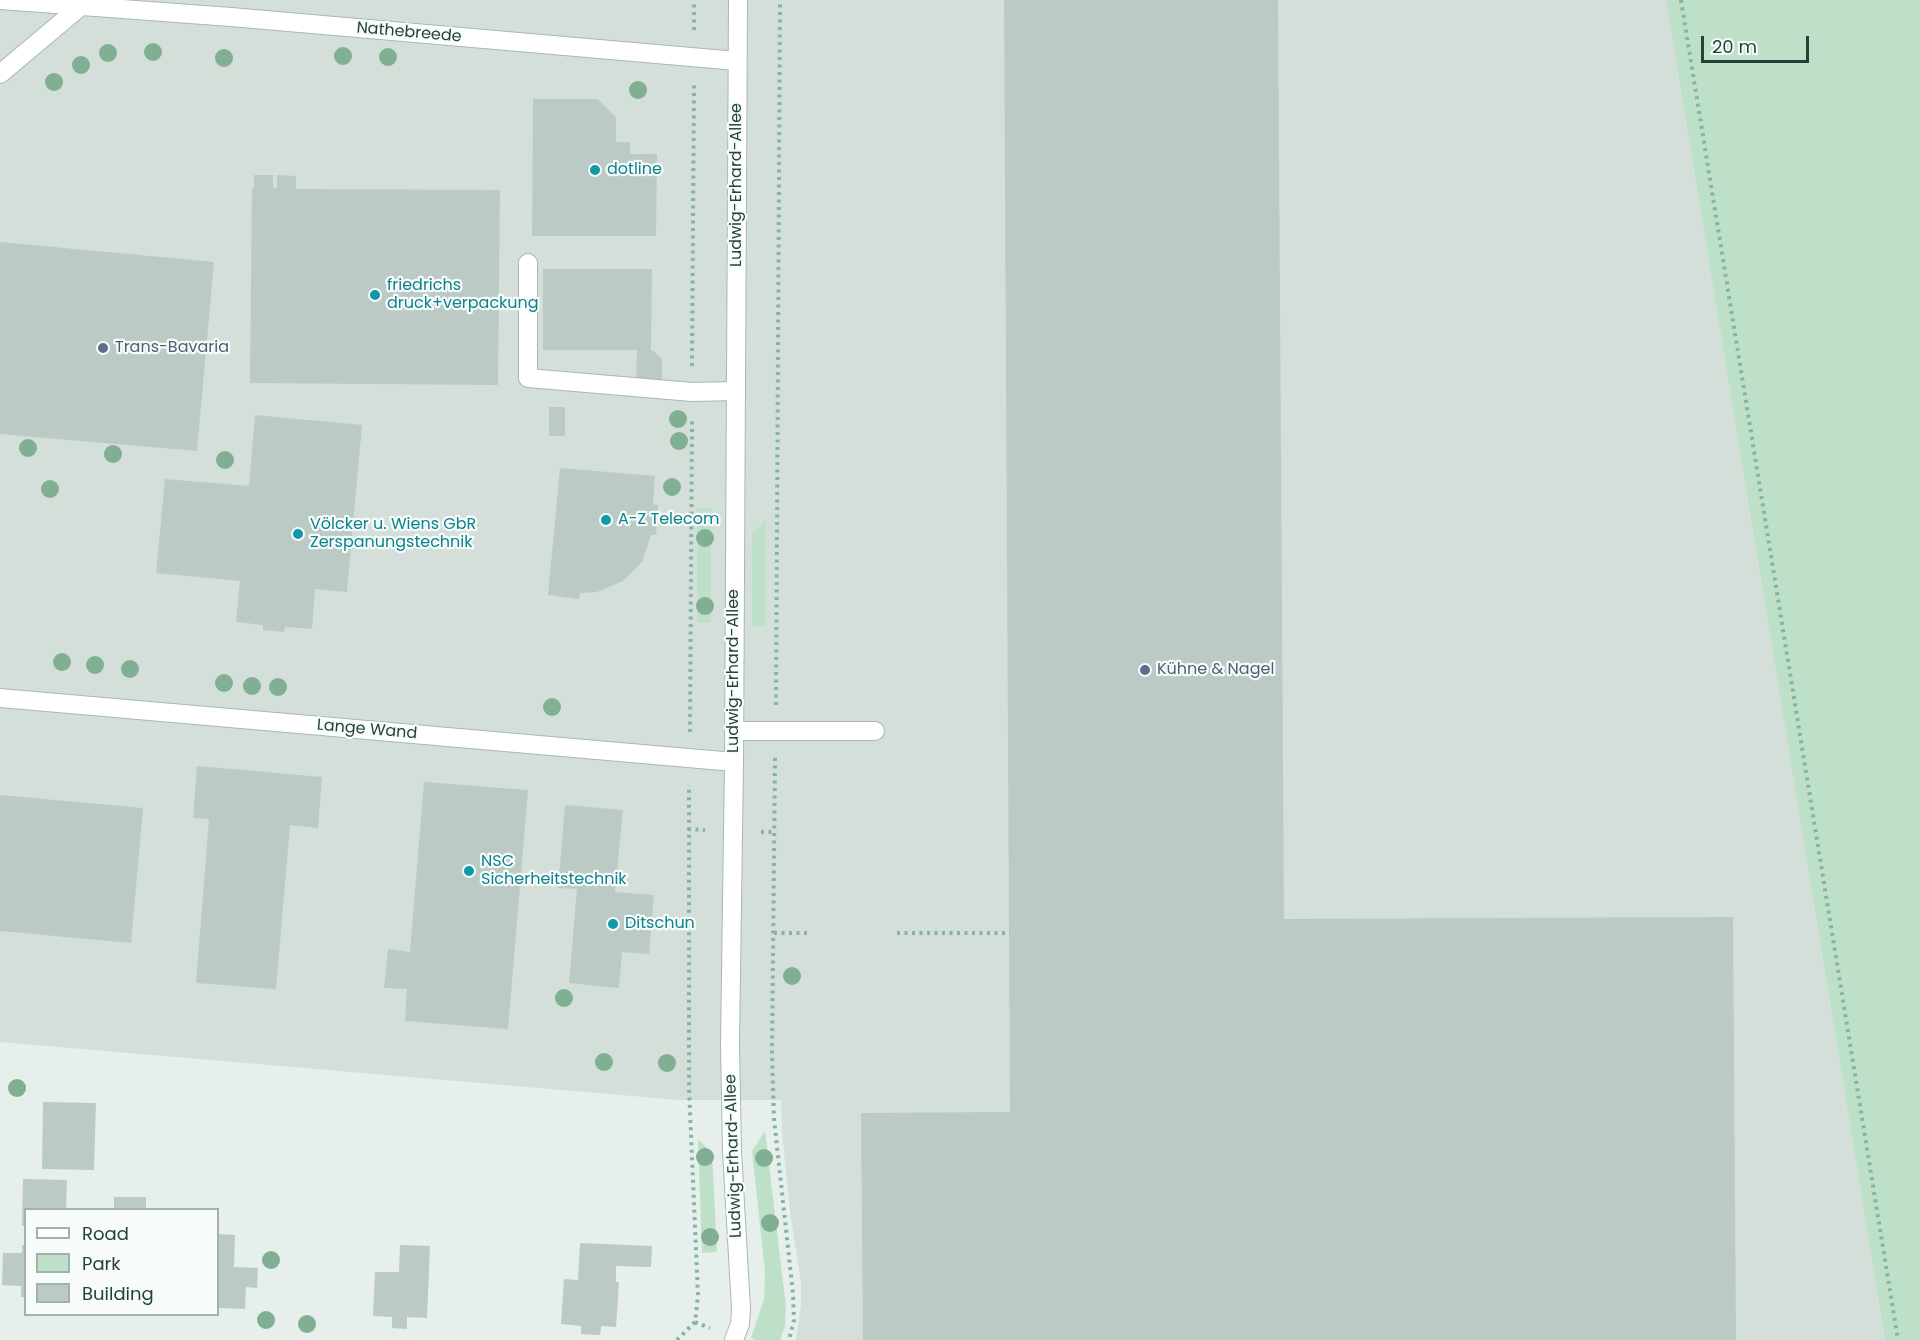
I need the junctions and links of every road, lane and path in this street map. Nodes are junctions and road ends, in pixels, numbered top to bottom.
1 (0, 0) edge
2 (694, 0) edge
3 (738, 0) edge
4 (780, 0) edge
5 (1681, 0) edge
6 (81, 6) junction
7 (694, 21) dead end
8 (737, 61) junction
9 (0, 74) edge
10 (528, 263) dead end
11 (735, 391) junction
12 (0, 698) edge
13 (776, 730) junction
14 (734, 731) junction
15 (875, 731) dead end
16 (734, 762) junction
17 (688, 829) dead end
18 (774, 933) junction
19 (811, 933) dead end
20 (897, 933) dead end
21 (1010, 933) dead end
22 (677, 1340) edge
23 (734, 1340) edge
24 (789, 1340) edge
25 (1898, 1340) edge

1 - 6 street, Nathebreede
2 - 7 path
3 - 8 street, Ludwig-Erhard-Allee
4 - 13 path
5 - 25 path
6 - 8 street, Nathebreede
6 - 9 street
8 - 11 street, Ludwig-Erhard-Allee
10 - 11 street
11 - 14 street, Ludwig-Erhard-Allee
12 - 16 street, Lange Wand
13 - 14 street
13 - 15 street
13 - 18 path
14 - 16 street, Ludwig-Erhard-Allee
16 - 23 street, Ludwig-Erhard-Allee
17 - 22 path
18 - 19 path
18 - 24 path
20 - 21 path

